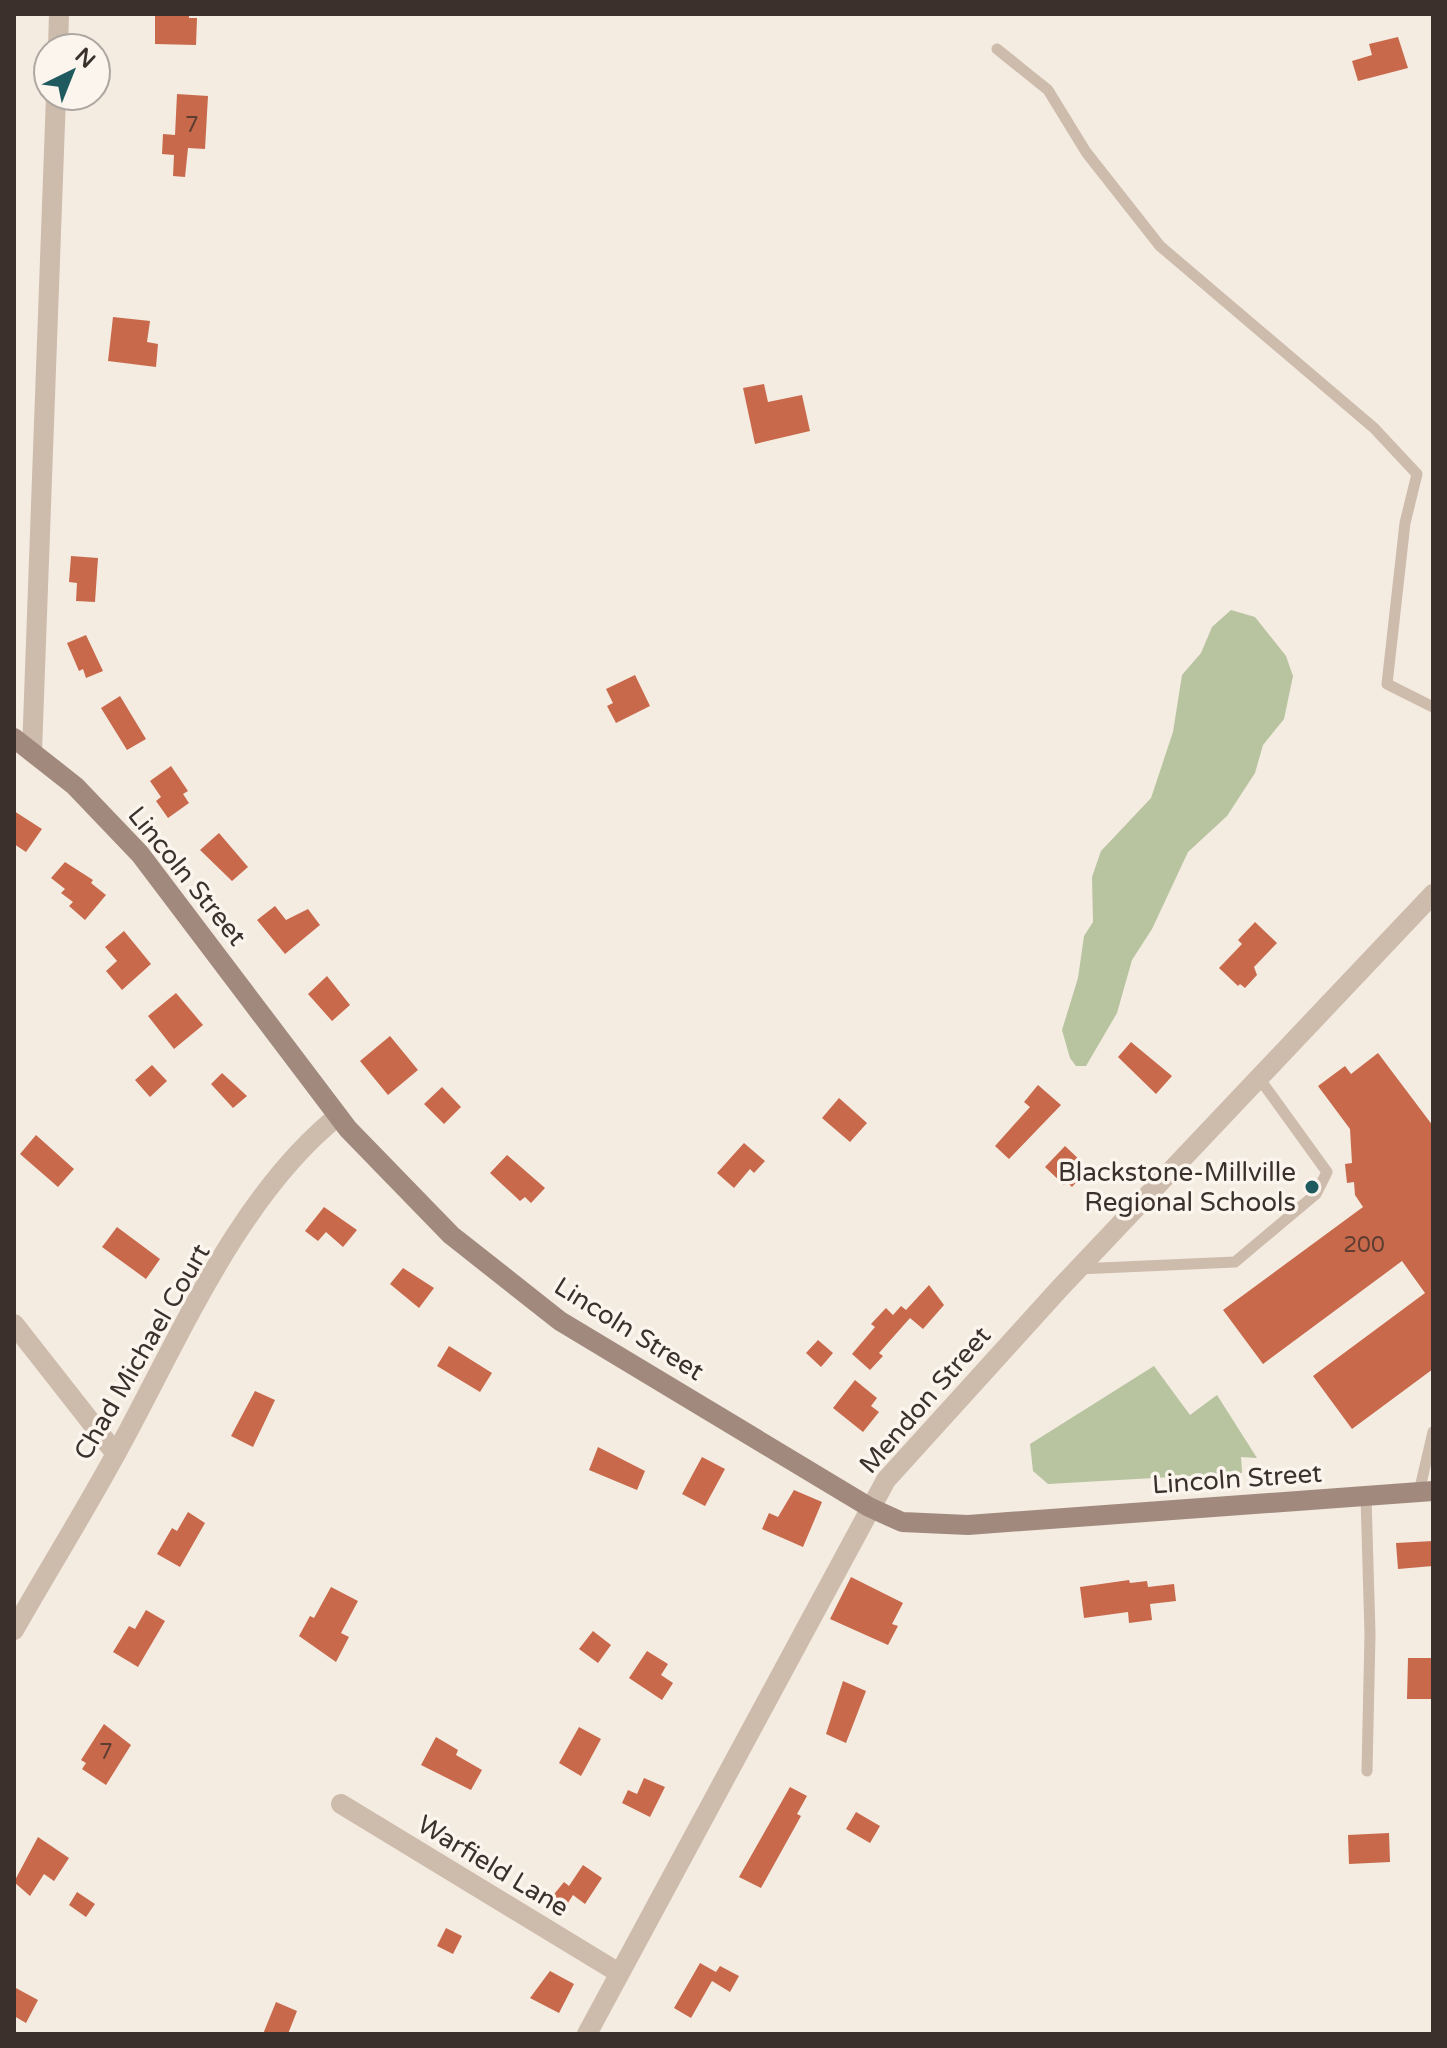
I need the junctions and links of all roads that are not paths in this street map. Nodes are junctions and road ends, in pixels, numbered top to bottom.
1 (997, 49) dead end
2 (55, 112) edge
3 (1433, 707) edge
4 (14, 738) edge
5 (32, 751) junction
6 (1433, 894) edge
7 (1259, 1078) junction
8 (338, 1116) junction
9 (1078, 1269) junction
10 (14, 1324) edge
11 (1433, 1432) edge
12 (116, 1454) junction
13 (1426, 1491) edge
14 (1366, 1496) junction
15 (869, 1507) junction
16 (14, 1630) edge
17 (1367, 1771) dead end
18 (341, 1804) dead end
19 (619, 1973) junction
20 (587, 2034) edge

1 - 3 lane
2 - 5 street
4 - 5 main road, Lincoln Street
5 - 8 main road, Lincoln Street
6 - 7 street, Mendon Street
7 - 9 street, Mendon Street
7 - 9 lane
8 - 12 street, Chad Michael Court
8 - 15 main road, Lincoln Street
9 - 15 street, Mendon Street
10 - 12 street
11 - 13 lane
12 - 16 street, Chad Michael Court
13 - 14 main road, Lincoln Street
14 - 15 main road, Lincoln Street
14 - 17 lane
15 - 19 street, Mendon Street
18 - 19 street, Warfield Lane
19 - 20 street, Mendon Street

